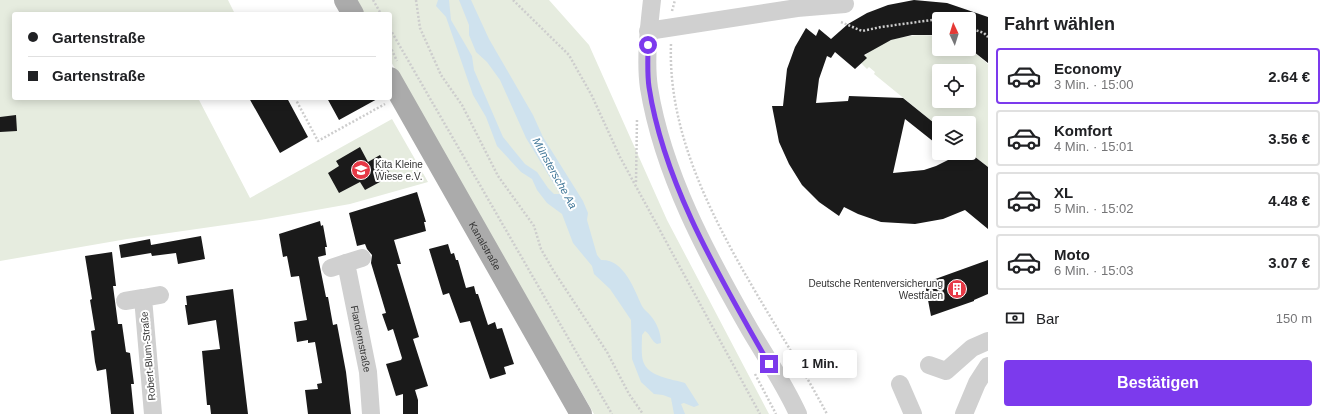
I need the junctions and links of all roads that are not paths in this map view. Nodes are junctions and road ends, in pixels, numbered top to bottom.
1 (345, 0) edge
2 (652, 0) edge
3 (845, 4) dead end
4 (352, 12) edge
5 (648, 31) junction
6 (392, 82) edge
7 (346, 263) dead end
8 (143, 298) dead end
9 (988, 341) edge
10 (930, 364) dead end
11 (988, 366) edge
12 (900, 384) dead end
13 (153, 414) edge
14 (371, 414) edge
15 (581, 414) edge
16 (798, 414) edge
17 (913, 414) edge
18 (964, 414) edge

1 - 4 main road
2 - 5 street
3 - 5 street
5 - 16 street
6 - 15 main road, Kanalstraße
7 - 14 street, Flandernstraße
8 - 13 street, Robert-Blum-Straße
9 - 10 street
11 - 18 street
12 - 17 street

